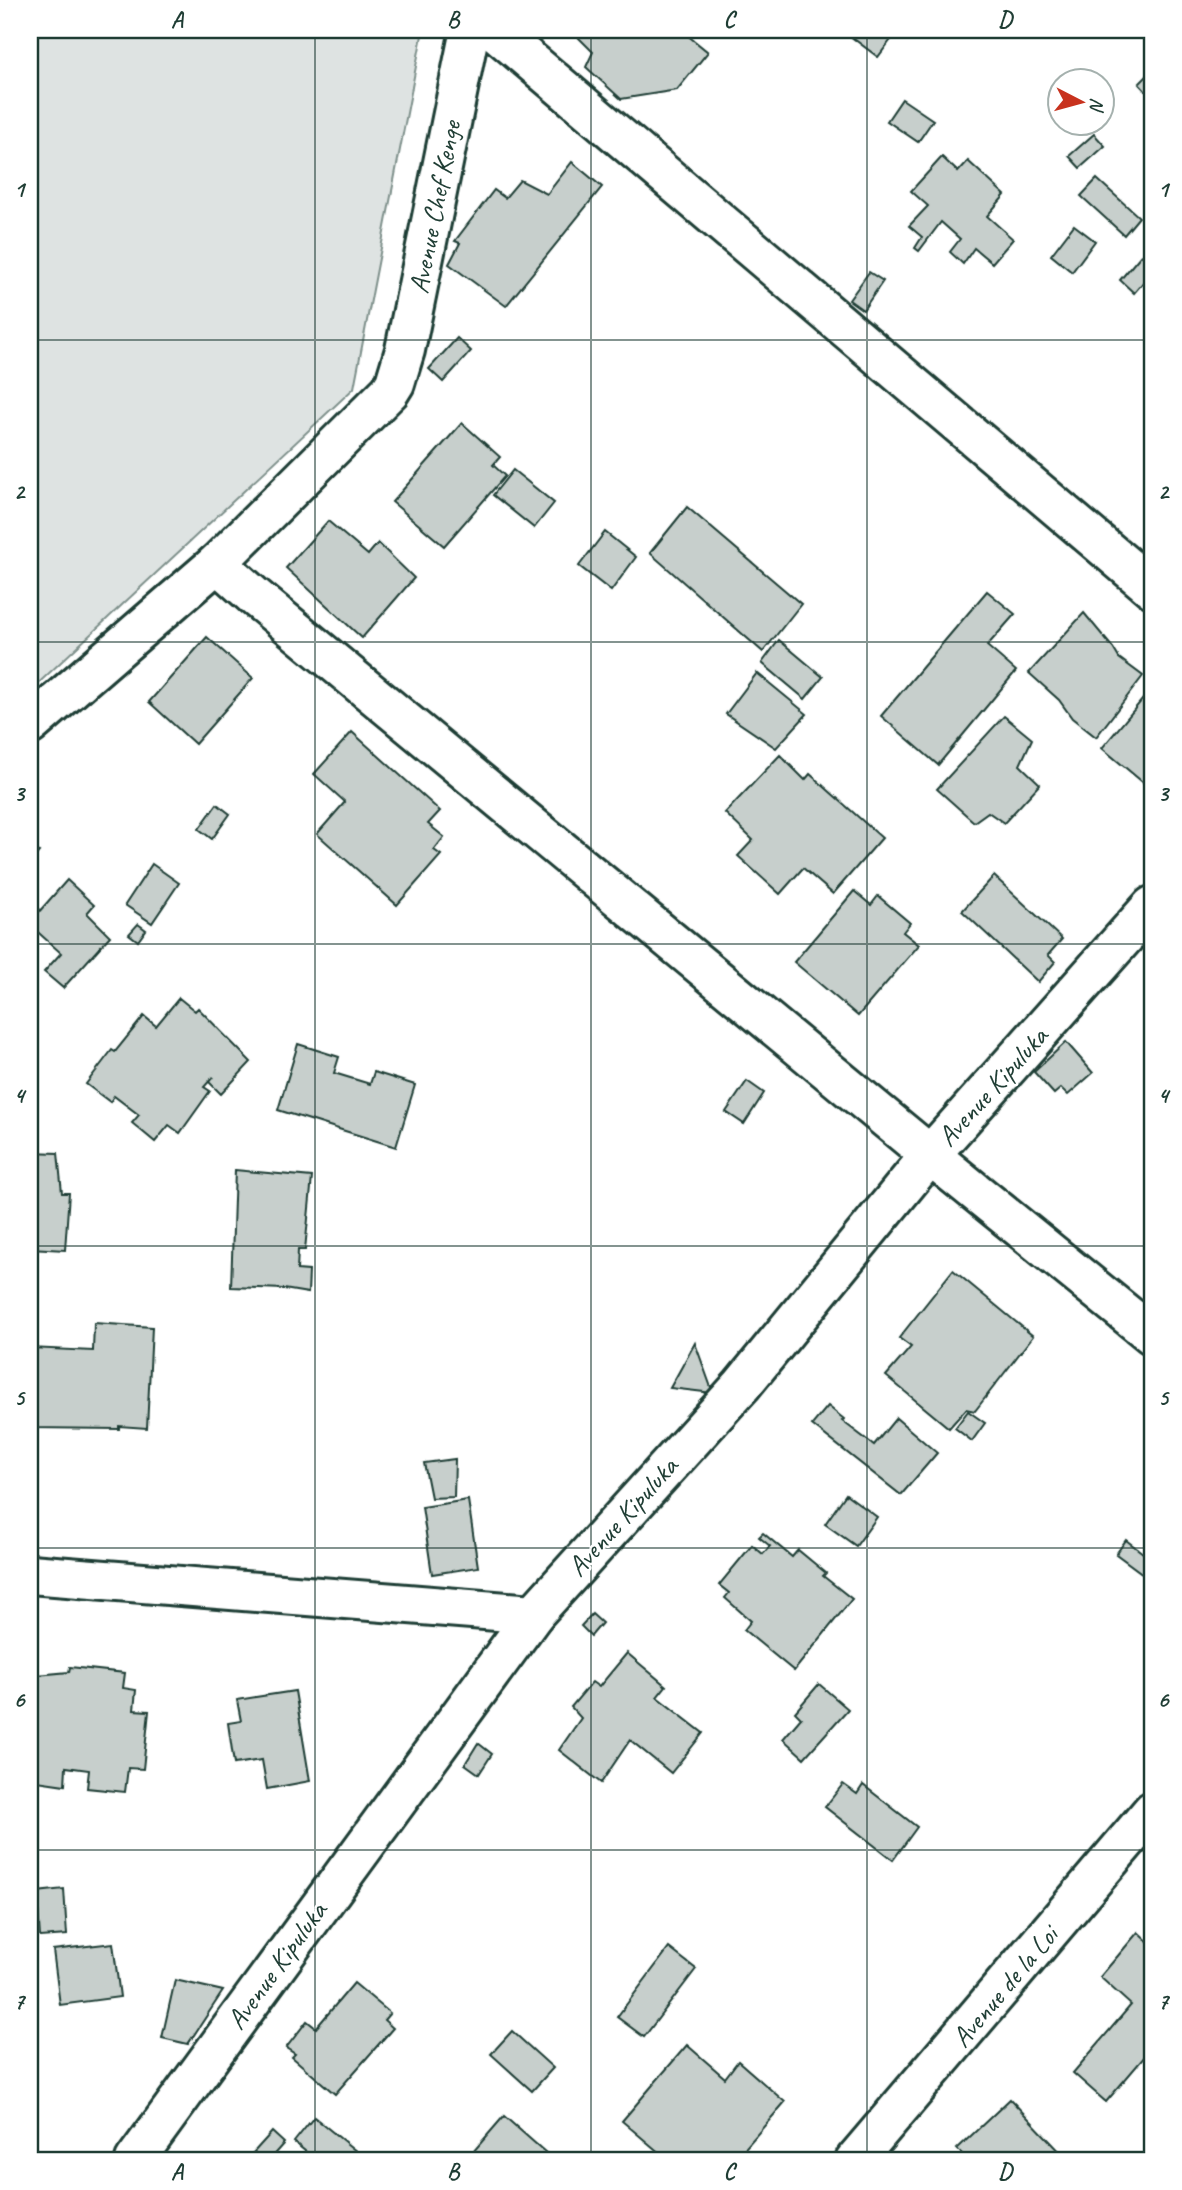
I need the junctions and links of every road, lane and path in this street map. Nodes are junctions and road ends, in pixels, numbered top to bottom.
1 (470, 30) edge
2 (494, 30) edge
3 (217, 563) junction
4 (1152, 587) edge
5 (30, 725) edge
6 (1152, 906) edge
7 (930, 1155) junction
8 (1152, 1335) edge
9 (30, 1574) edge
10 (534, 1614) junction
11 (1152, 1811) edge
12 (135, 2160) edge
13 (855, 2160) edge

1 - 3 street, Avenue Chef Kenge
2 - 4 street
3 - 5 street
3 - 7 street
6 - 7 street, Avenue Kipuluka
7 - 8 street
7 - 10 street, Avenue Kipuluka
9 - 10 street
10 - 12 street, Avenue Kipuluka
11 - 13 street, Avenue de la Loi

